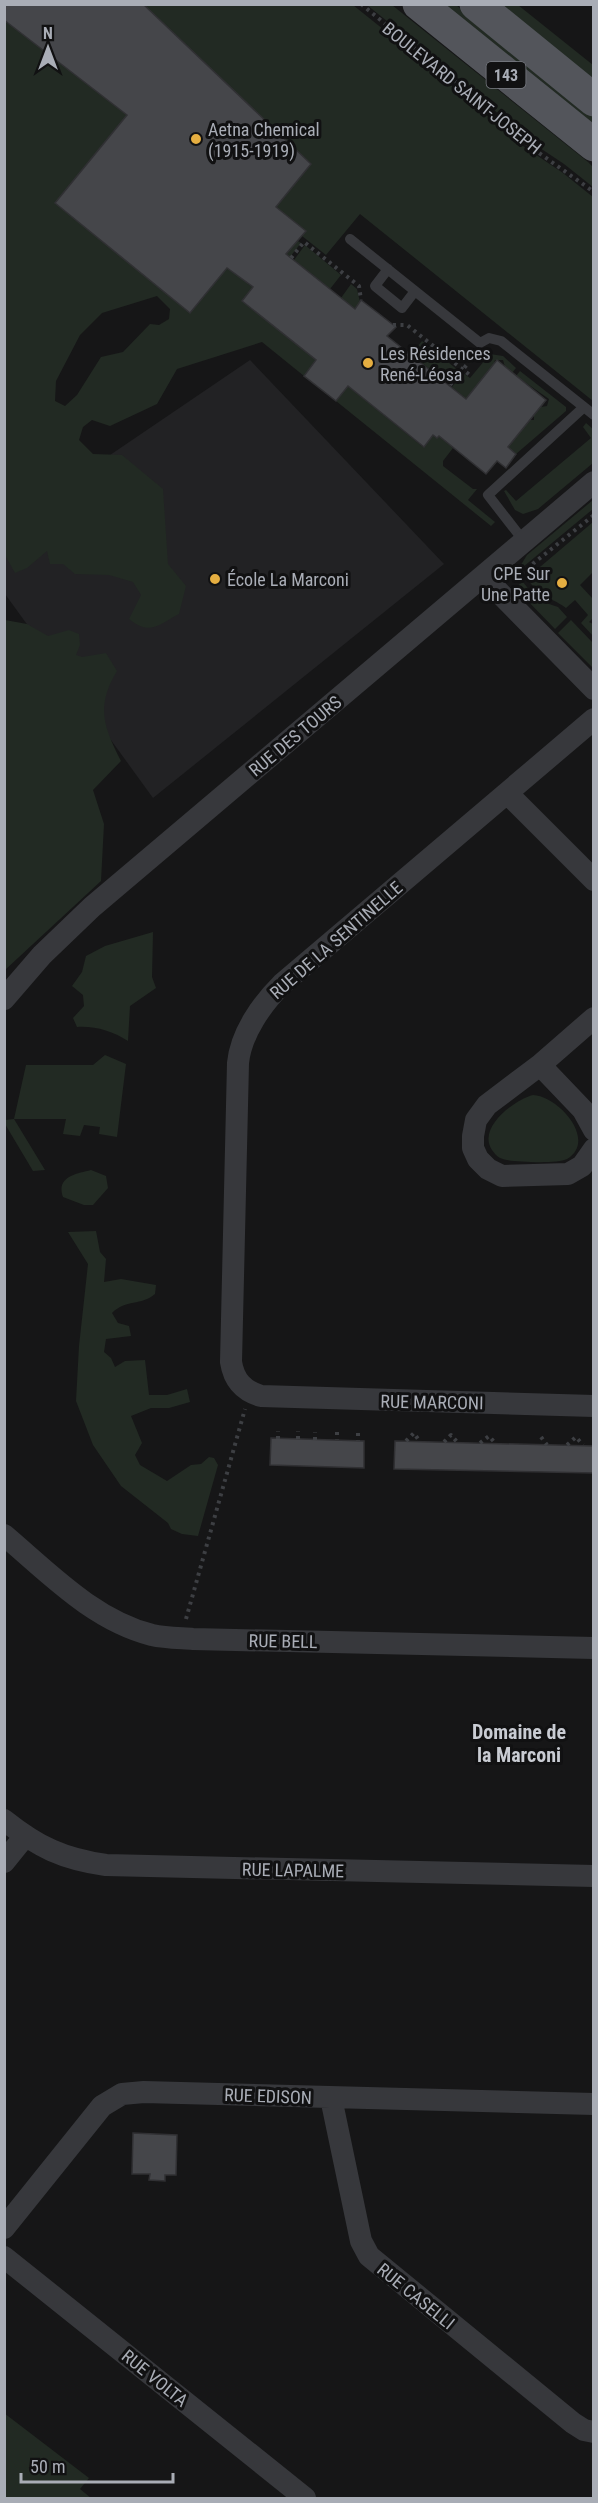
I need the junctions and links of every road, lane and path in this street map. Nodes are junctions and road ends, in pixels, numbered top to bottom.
1 (361, 4) edge
2 (419, 4) edge
3 (476, 4) edge
4 (594, 100) edge
5 (594, 145) edge
6 (594, 192) edge
7 (350, 238) dead end
8 (291, 258) dead end
9 (388, 269) junction
10 (415, 291) junction
11 (362, 300) dead end
12 (393, 325) dead end
13 (462, 370) junction
14 (471, 376) dead end
15 (450, 385) dead end
16 (584, 407) junction
17 (594, 415) edge
18 (594, 482) edge
19 (594, 515) edge
20 (523, 540) junction
21 (483, 576) junction
22 (517, 578) dead end
23 (594, 689) edge
24 (594, 719) edge
25 (508, 794) junction
26 (594, 880) edge
27 (4, 999) edge
28 (594, 1018) edge
29 (540, 1065) junction
30 (594, 1130) edge
31 (594, 1149) edge
32 (271, 1397) joint
33 (594, 1406) edge
34 (246, 1407) dead end
35 (278, 1431) dead end
36 (298, 1431) dead end
37 (315, 1432) dead end
38 (337, 1432) dead end
39 (358, 1434) dead end
40 (541, 1437) dead end
41 (278, 1438) dead end
42 (298, 1439) dead end
43 (315, 1440) dead end
44 (337, 1440) dead end
45 (358, 1441) dead end
46 (406, 1441) dead end
47 (420, 1442) dead end
48 (444, 1442) dead end
49 (458, 1443) dead end
50 (480, 1443) dead end
51 (496, 1444) dead end
52 (547, 1445) dead end
53 (567, 1445) dead end
54 (583, 1445) dead end
55 (4, 1535) edge
56 (184, 1622) dead end
57 (594, 1648) edge
58 (4, 1820) edge
59 (25, 1836) junction
60 (4, 1862) edge
61 (594, 1876) edge
62 (331, 2098) junction
63 (594, 2104) edge
64 (4, 2228) edge
65 (4, 2257) edge
66 (594, 2432) edge
67 (304, 2499) edge

1 - 6 path, BOULEVARD SAINT-JOSEPH
2 - 5 main road, BOULEVARD SAINT-JOSEPH / 143
3 - 4 main road, 143
7 - 9 lane
8 - 11 path
9 - 10 lane
9 - 10 lane
10 - 16 lane
12 - 13 path
13 - 14 path
13 - 15 path
16 - 17 lane
16 - 20 lane
18 - 20 street, RUE DES TOURS
19 - 22 path
20 - 21 street, RUE DES TOURS
21 - 23 street
21 - 27 street, RUE DES TOURS
24 - 25 street, RUE DE LA SENTINELLE
25 - 26 street
25 - 32 street, RUE DE LA SENTINELLE
28 - 29 street
29 - 30 street
29 - 31 street
32 - 33 street, RUE MARCONI
34 - 56 path
35 - 41 path
36 - 42 path
37 - 43 path
38 - 44 path
39 - 45 path
40 - 52 path
46 - 47 path
48 - 49 path
50 - 51 path
53 - 54 path
55 - 57 street, RUE BELL
58 - 59 street, RUE LAPALME
59 - 60 street
59 - 61 street, RUE LAPALME
62 - 63 street, RUE EDISON
62 - 64 street, RUE EDISON
62 - 66 street, RUE CASELLI
65 - 67 street, RUE VOLTA

